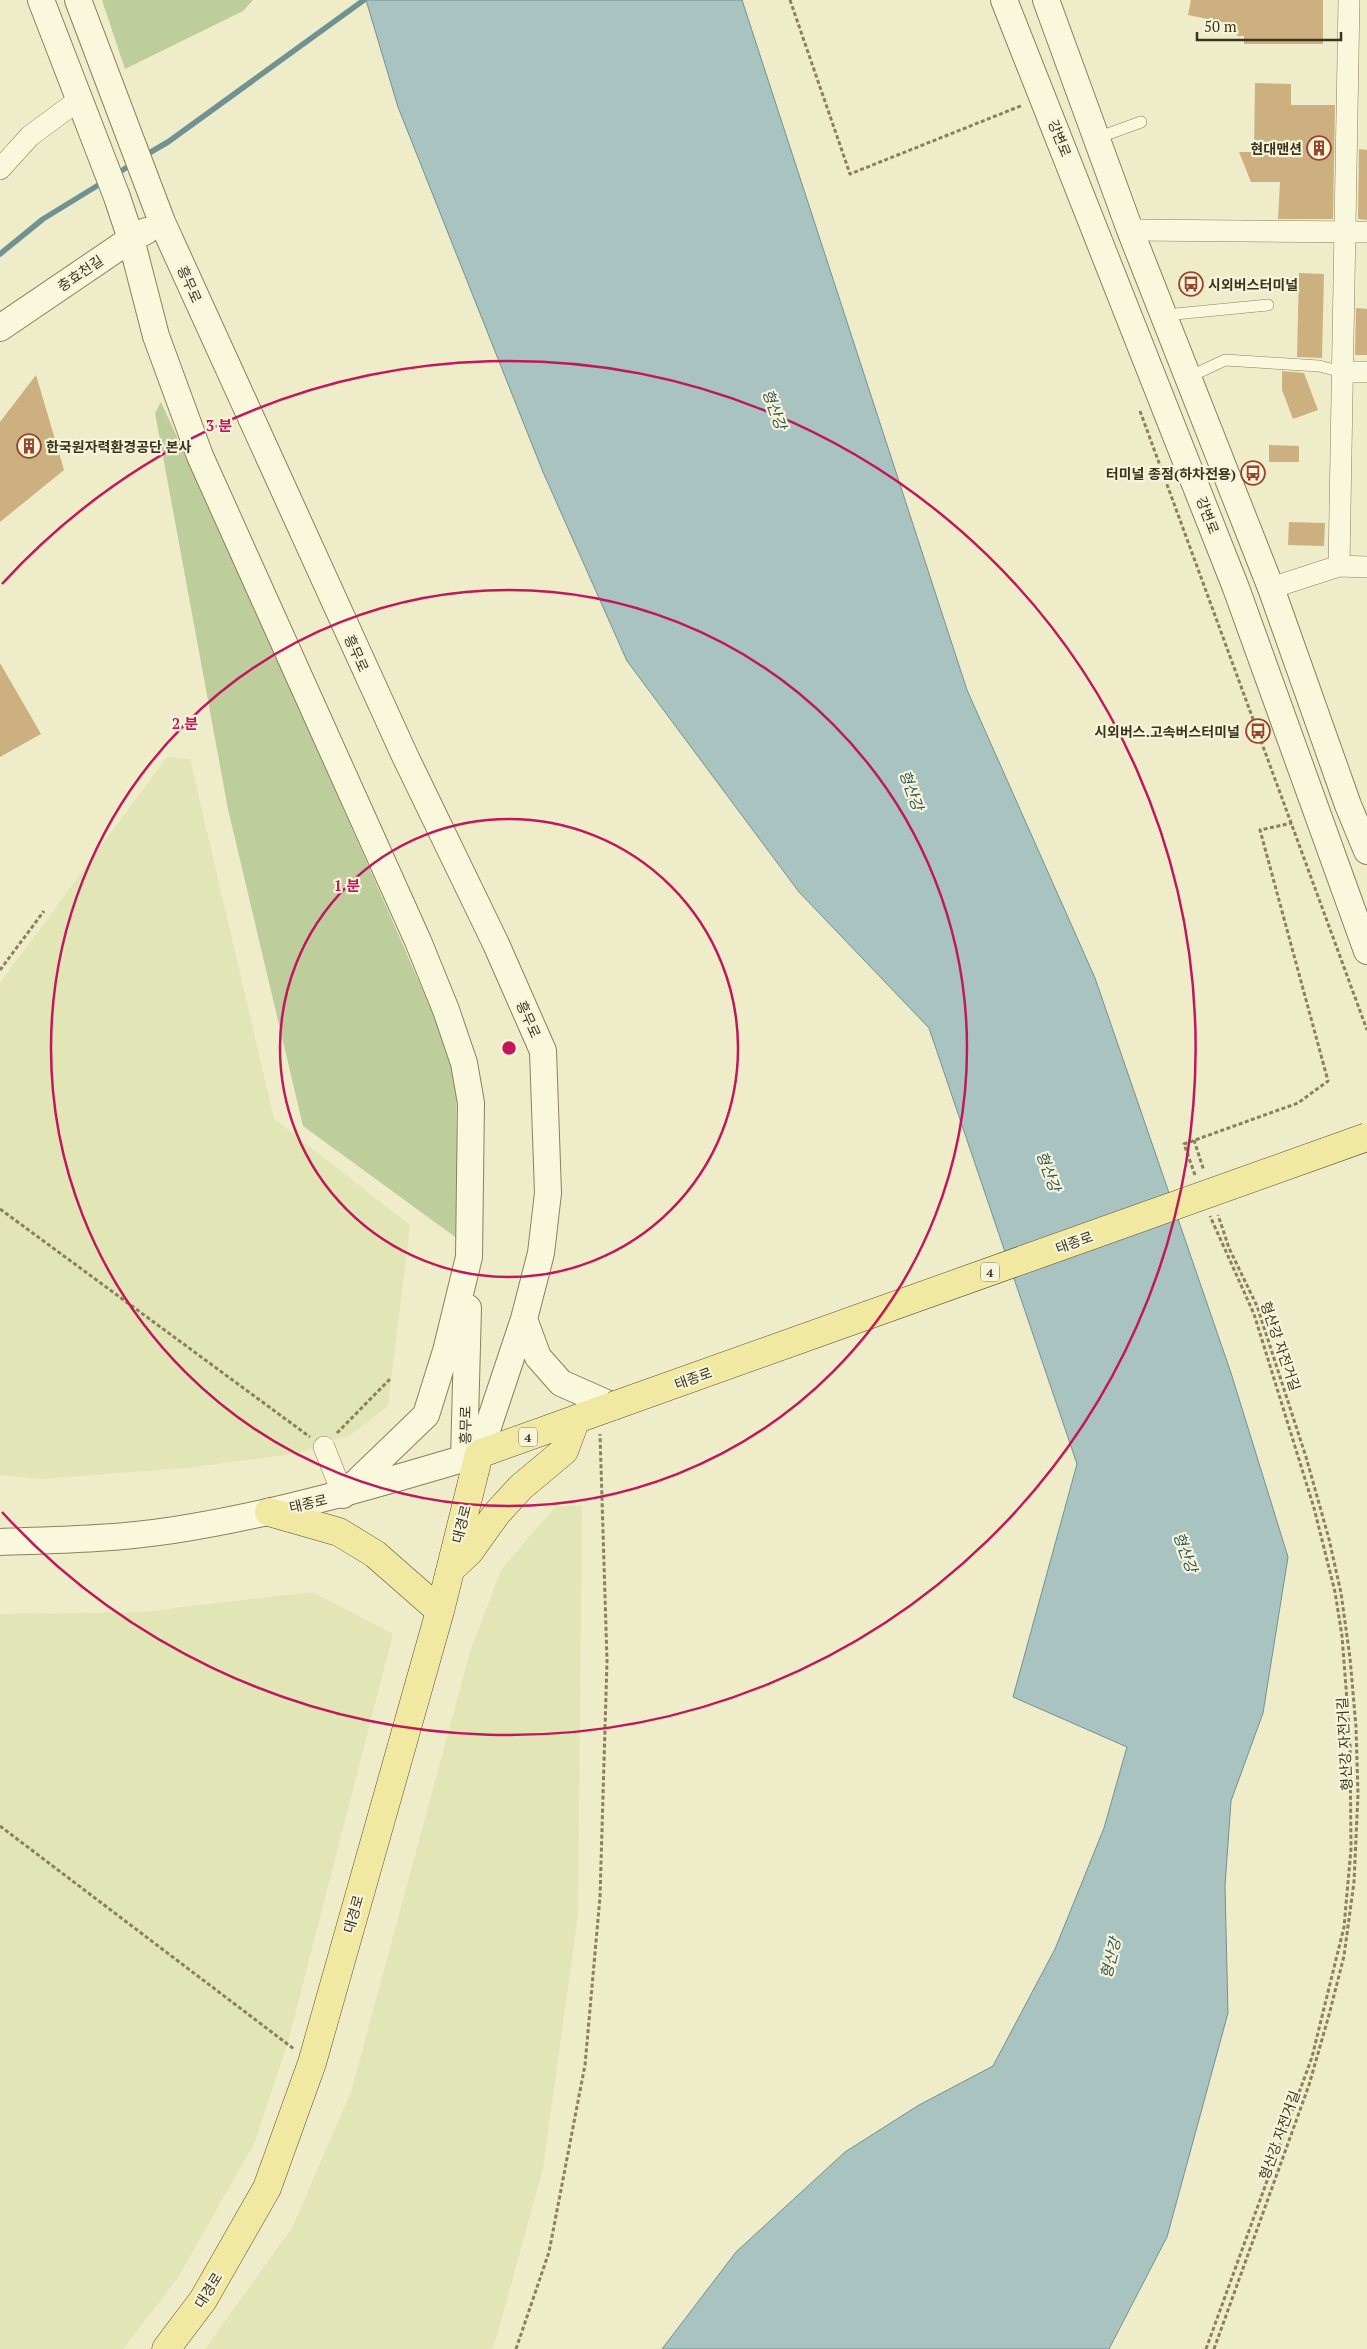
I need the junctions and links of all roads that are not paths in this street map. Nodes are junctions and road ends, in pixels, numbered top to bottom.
1 (40, 0) edge
2 (78, 0) edge
3 (1004, 0) edge
4 (1046, 0) edge
5 (1349, 0) edge
6 (82, 105) junction
7 (1140, 122) dead end
8 (1097, 138) junction
9 (0, 169) edge
10 (162, 222) junction
11 (1130, 230) junction
12 (1344, 231) junction
13 (1367, 232) edge
14 (131, 239) junction
15 (1268, 305) dead end
16 (1165, 315) junction
17 (0, 328) edge
18 (1342, 372) junction
19 (1367, 372) edge
20 (1189, 377) junction
21 (1339, 566) junction
22 (1367, 567) edge
23 (1271, 588) junction
24 (1365, 841) edge
25 (1367, 951) edge
26 (1367, 1137) edge
27 (469, 1257) junction
28 (524, 1319) junction
29 (596, 1412) junction
30 (324, 1447) road end
31 (473, 1460) junction
32 (344, 1495) junction
33 (269, 1512) junction
34 (0, 1542) edge
35 (450, 1570) junction
36 (440, 1611) junction
37 (166, 2349) edge

1 - 6 street, 흥무로
2 - 10 street, 흥무로
3 - 25 street, 강변로
4 - 8 street
5 - 12 street
6 - 9 street
6 - 14 street, 흥무로
7 - 8 lane
8 - 11 street
10 - 14 street, 충효천길
10 - 28 street, 흥무로
11 - 12 street
11 - 16 street
12 - 13 street
12 - 18 street
14 - 17 street, 충효천길
14 - 27 street, 흥무로
15 - 16 lane
16 - 20 street
18 - 19 street
18 - 20 lane
18 - 21 street
20 - 23 street
21 - 22 street
21 - 23 street
23 - 24 street
26 - 29 main road, 태종로 / 4, bridge
27 - 31 street, 흥무로
27 - 32 street, 흥무로
28 - 29 street
28 - 31 street, 흥무로
29 - 31 main road, 태종로 / 4
29 - 35 main road
30 - 32 street
31 - 32 street, 태종로
31 - 35 main road, 대경로
32 - 33 street, 태종로
33 - 34 street, 태종로
33 - 36 main road
35 - 36 main road, 대경로
36 - 37 main road, 대경로

